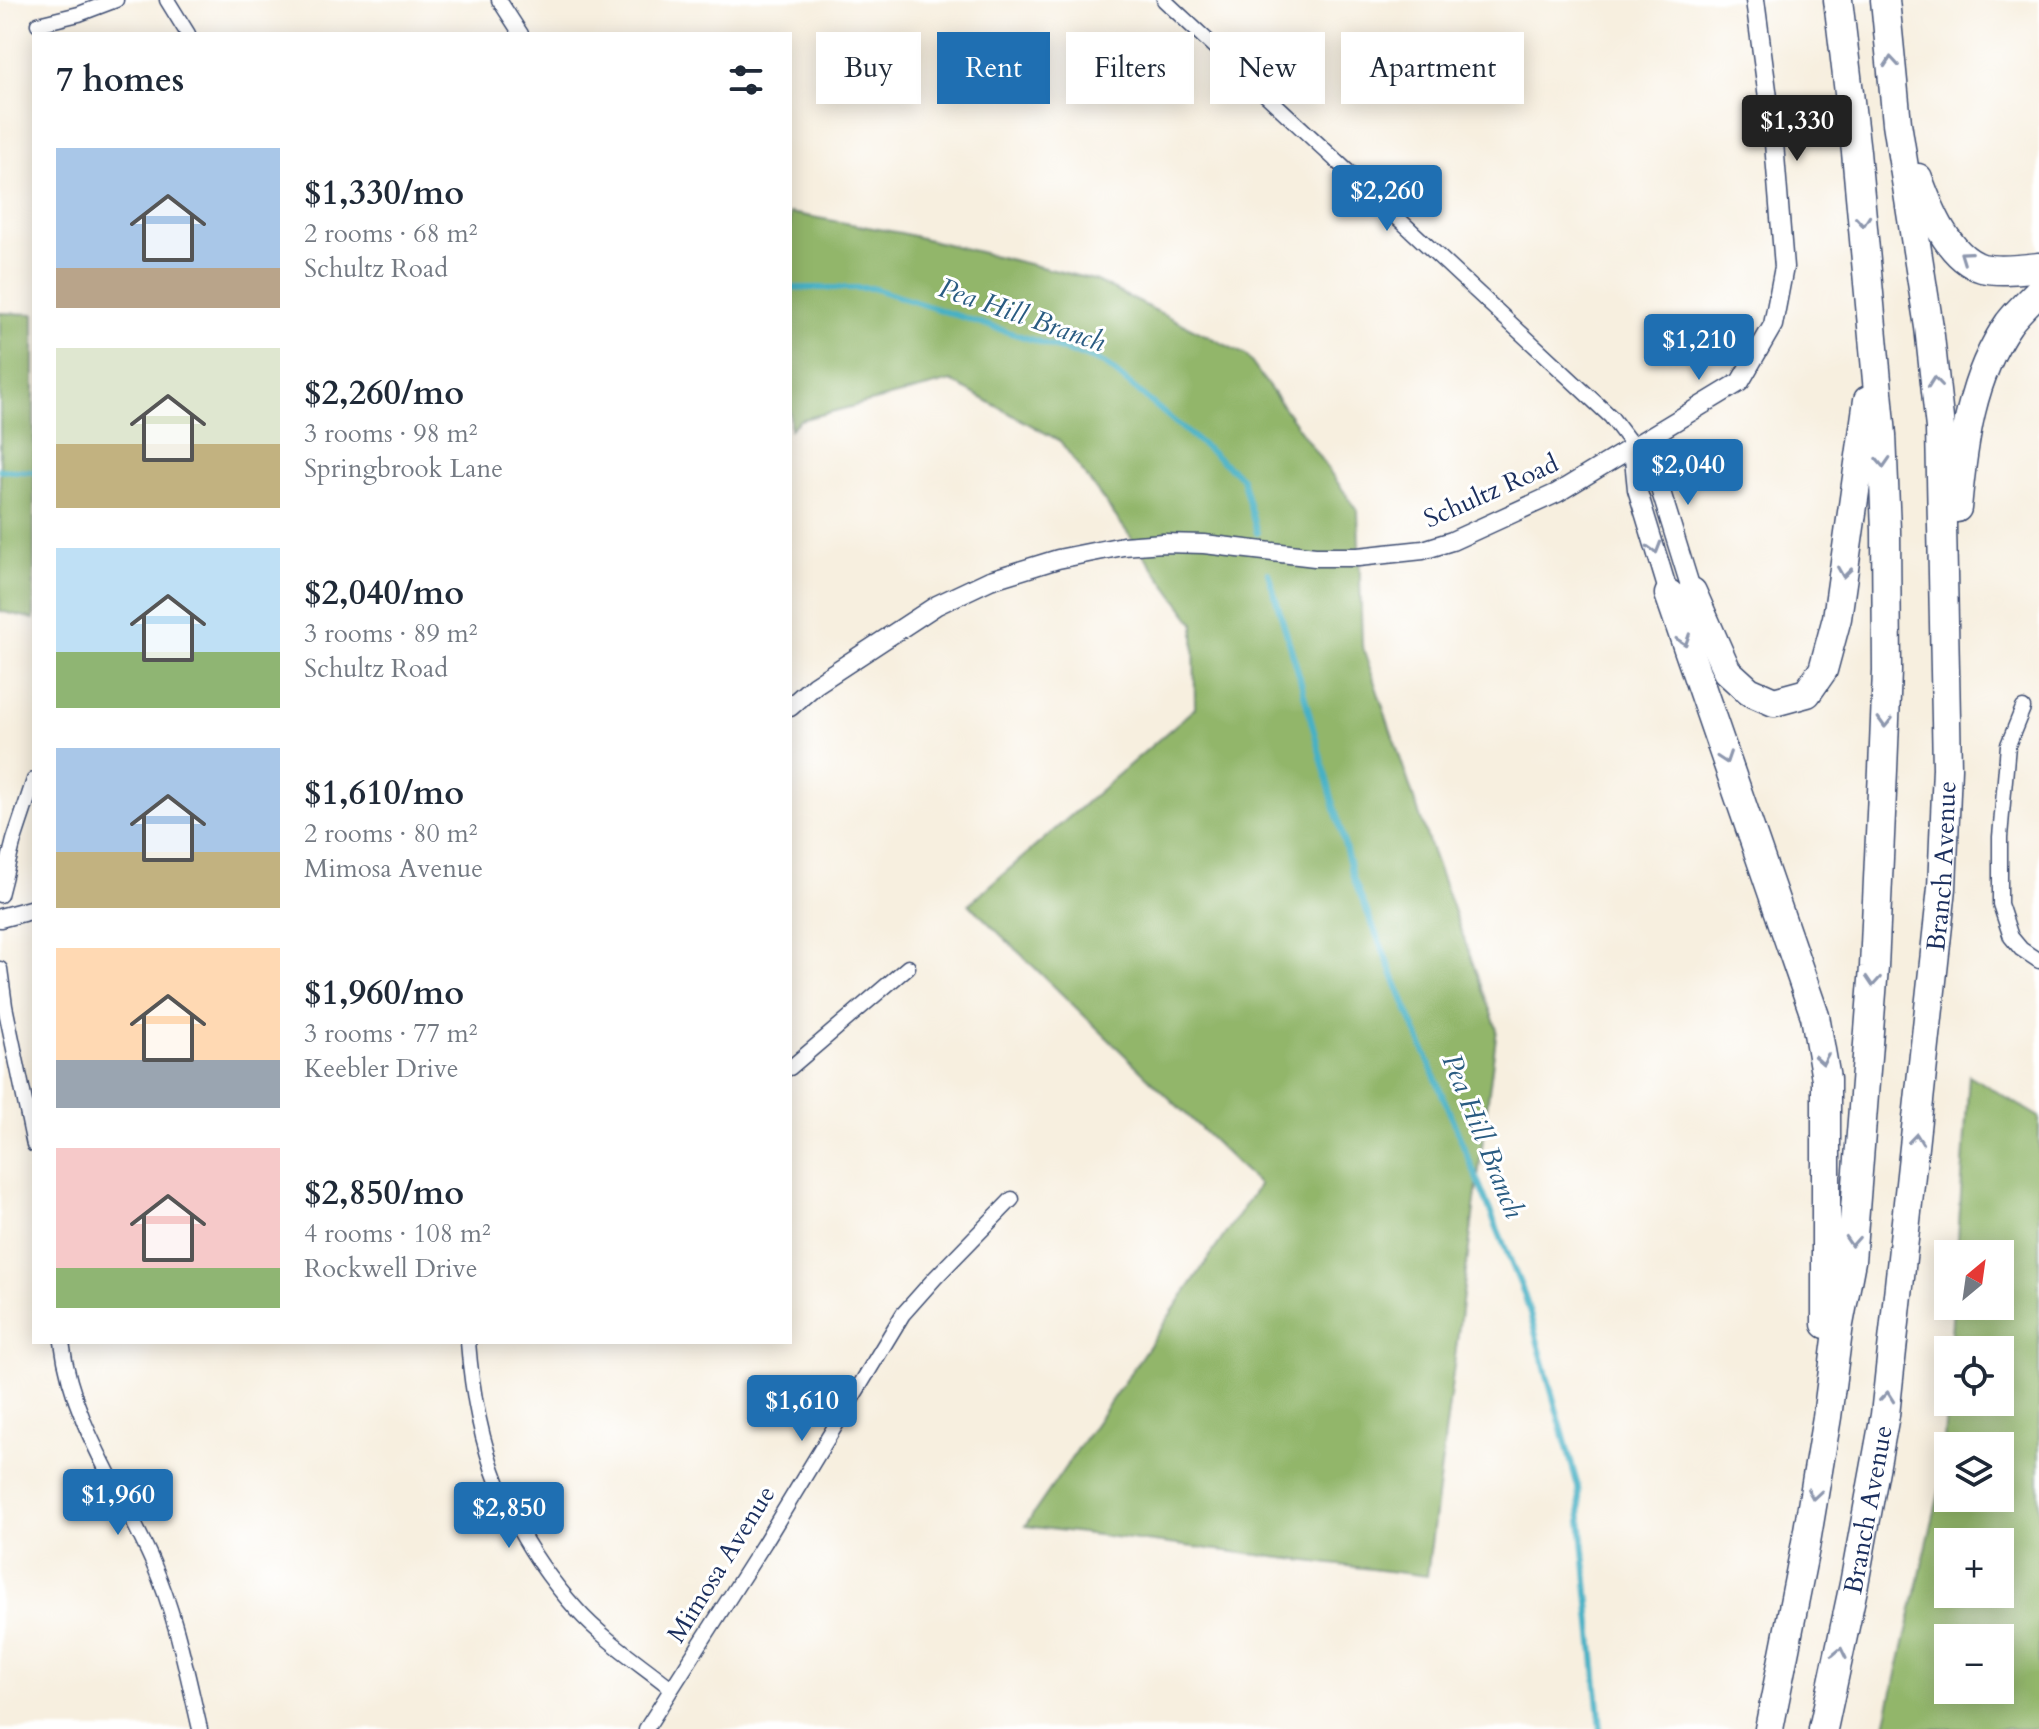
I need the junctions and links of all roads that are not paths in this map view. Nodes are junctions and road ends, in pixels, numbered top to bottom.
1 (116, 0) edge
2 (167, 0) edge
3 (499, 0) edge
4 (1164, 0) edge
5 (1755, 0) edge
6 (1823, 0) edge
7 (1838, 0) edge
8 (1885, 0) edge
9 (38, 24) dead end
10 (187, 32) edge
11 (520, 32) edge
12 (1847, 60) junction
13 (1897, 123) junction
14 (2039, 267) edge
15 (2039, 291) edge
16 (1876, 356) junction
17 (1633, 446) junction
18 (1680, 593) junction
19 (1944, 656) junction
20 (792, 705) edge
21 (2023, 708) dead end
22 (32, 786) edge
23 (0, 895) edge
24 (32, 910) edge
25 (0, 918) edge
26 (2039, 961) edge
27 (908, 967) dead end
28 (0, 969) edge
29 (792, 1066) edge
30 (32, 1135) edge
31 (1012, 1199) dead end
32 (62, 1344) edge
33 (468, 1344) edge
34 (1827, 1417) junction
35 (671, 1688) junction
36 (200, 1729) edge
37 (646, 1729) edge
38 (1769, 1729) edge
39 (1823, 1729) edge

1 - 9 street
2 - 10 street
3 - 11 street
4 - 17 street
5 - 17 street, Schultz Road
6 - 12 highway
7 - 12 highway, Branch Avenue
13 -> 8 highway, Branch Avenue
12 -> 16 highway, Branch Avenue
14 -> 13 highway
19 -> 13 highway, Branch Avenue
15 - 19 highway
16 -> 18 highway
16 -> 34 highway, Branch Avenue
17 - 18 street
17 - 20 street, Schultz Road
18 -> 34 highway
39 -> 19 highway, Branch Avenue
21 - 26 street
22 - 23 street
24 - 25 street
27 - 29 street
28 - 30 street
31 - 35 street, Mimosa Avenue
32 - 36 street
33 - 35 street
34 -> 38 highway, Branch Avenue
35 - 37 street, Mimosa Avenue

